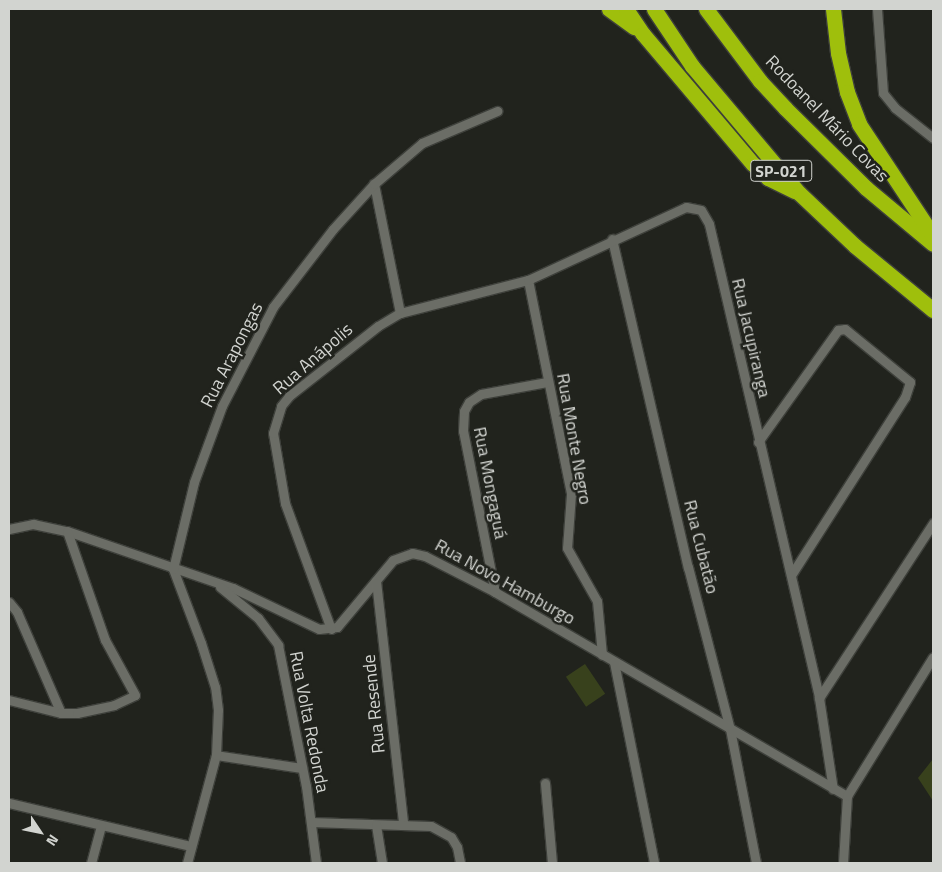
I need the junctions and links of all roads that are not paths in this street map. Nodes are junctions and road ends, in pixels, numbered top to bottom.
1 (609, 9) edge
2 (626, 9) edge
3 (654, 9) edge
4 (706, 9) edge
5 (833, 9) edge
6 (877, 9) edge
7 (643, 34) junction
8 (497, 111) dead end
9 (933, 138) edge
10 (374, 184) junction
11 (799, 193) junction
12 (933, 236) edge
13 (612, 240) junction
14 (933, 244) edge
15 (528, 280) junction
16 (933, 310) edge
17 (400, 312) junction
18 (547, 382) junction
19 (758, 442) junction
20 (933, 523) edge
21 (9, 529) edge
22 (67, 531) junction
23 (173, 569) junction
24 (791, 575) junction
25 (376, 581) junction
26 (216, 583) junction
27 (495, 592) junction
28 (9, 602) edge
29 (331, 629) junction
30 (602, 655) junction
31 (933, 657) edge
32 (614, 662) junction
33 (819, 698) junction
34 (9, 700) edge
35 (62, 713) junction
36 (730, 729) junction
37 (216, 755) junction
38 (302, 768) junction
39 (545, 783) dead end
40 (833, 789) junction
41 (847, 796) junction
42 (9, 804) edge
43 (311, 822) junction
44 (403, 823) junction
45 (101, 825) junction
46 (376, 825) junction
47 (191, 846) junction
48 (91, 863) edge
49 (187, 863) edge
50 (316, 863) edge
51 (382, 863) edge
52 (460, 863) edge
53 (552, 863) edge
54 (654, 863) edge
55 (756, 863) edge
56 (843, 863) edge

1 - 7 highway
2 - 7 highway
3 - 11 highway, SP-021
4 - 14 highway, Rodoanel Mário Covas / SP-021
5 - 12 highway
6 - 9 street
7 - 11 highway
8 - 10 street, Rua Arapongas
10 - 17 street
10 - 23 street, Rua Arapongas
11 - 16 highway, SP-021
13 - 15 street, Rua Jacupiranga
13 - 19 street, Rua Jacupiranga
13 - 36 street, Rua Cubatão
15 - 17 street, Rua Jacupiranga
15 - 18 street, Rua Monte Negro
17 - 29 street, Rua Anápolis
18 - 27 street, Rua Mongaguá
18 - 30 street, Rua Monte Negro
19 - 24 street, Rua Jacupiranga
19 - 24 street
20 - 33 street
21 - 22 street
22 - 23 street
22 - 35 street
23 - 26 street
23 - 37 street
24 - 33 street, Rua Jacupiranga
25 - 27 street, Rua Novo Hamburgo
25 - 29 street, Rua Novo Hamburgo
25 - 44 street, Rua Resende
26 - 29 street
26 - 38 street, Rua Volta Redonda
27 - 30 street, Rua Novo Hamburgo
28 - 35 street
30 - 32 street, Rua Novo Hamburgo
31 - 41 street
32 - 36 street, Rua Novo Hamburgo
32 - 54 street
33 - 40 street, Rua Jacupiranga
34 - 35 street
36 - 40 street, Rua Novo Hamburgo
36 - 55 street, Rua Cubatão
37 - 38 street
37 - 47 street
38 - 43 street, Rua Volta Redonda
39 - 53 street
40 - 41 street, Rua Novo Hamburgo
41 - 56 street
42 - 45 street
43 - 46 street
43 - 50 street, Rua Volta Redonda
44 - 46 street
44 - 52 street
45 - 47 street
45 - 48 street
46 - 51 street
47 - 49 street

